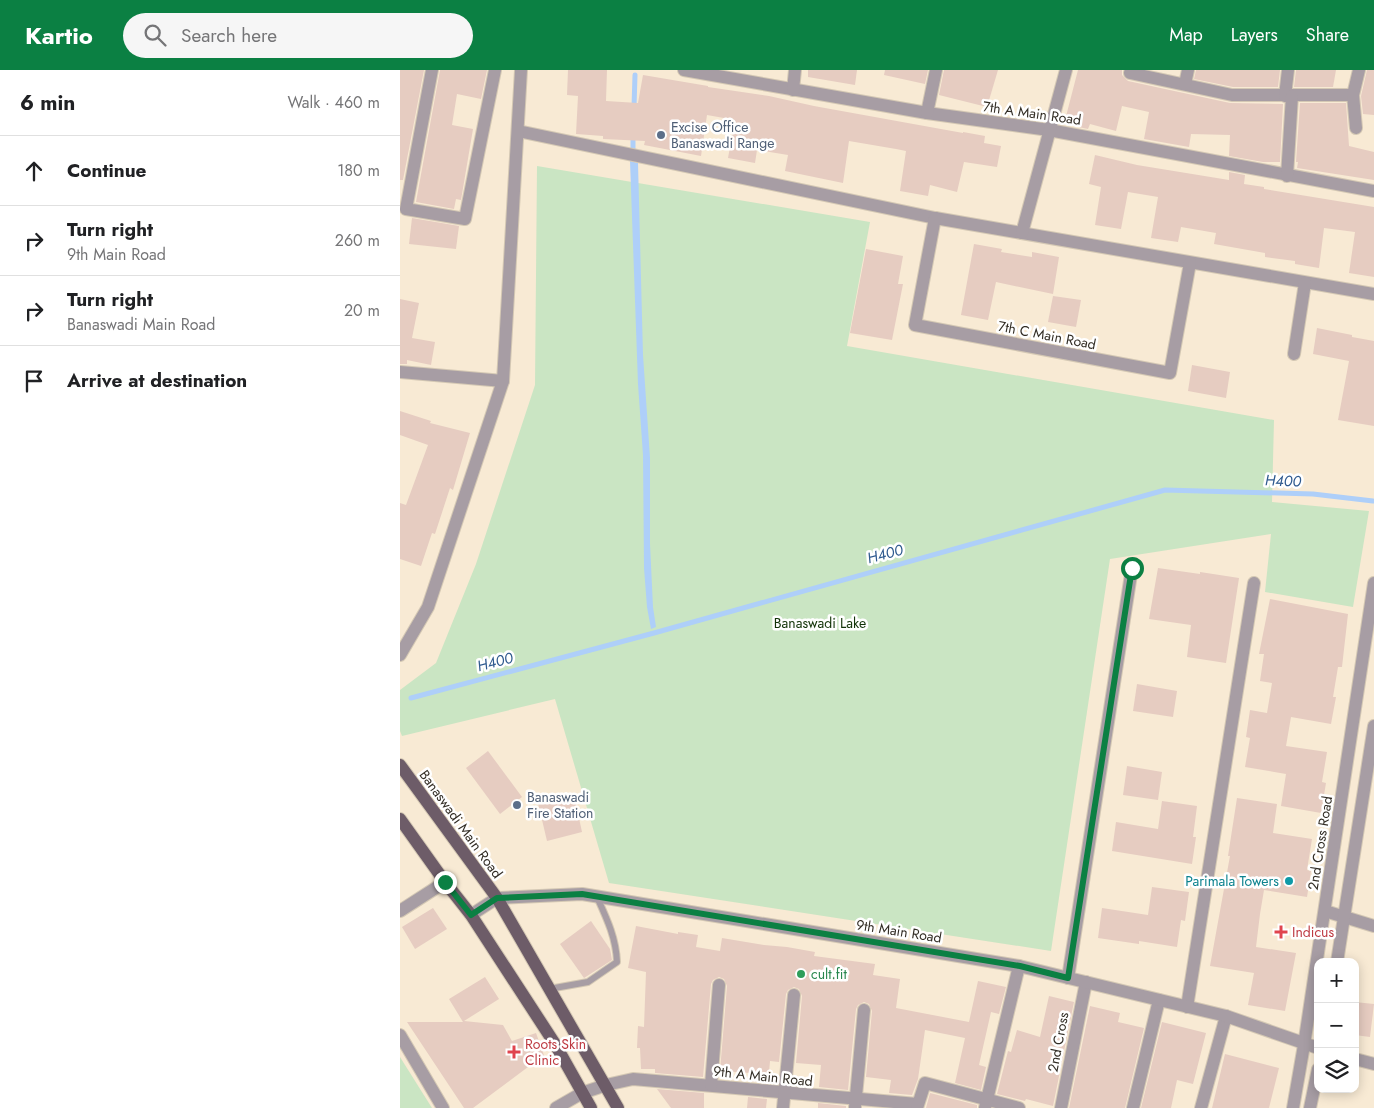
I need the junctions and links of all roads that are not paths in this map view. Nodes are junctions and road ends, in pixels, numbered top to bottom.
1 (432, 70) edge
2 (495, 70) edge
3 (521, 70) edge
4 (684, 70) edge
5 (795, 70) edge
6 (936, 70) edge
7 (1066, 70) edge
8 (1131, 70) edge
9 (1188, 70) edge
10 (1288, 70) edge
11 (1359, 70) edge
12 (752, 76) edge
13 (1185, 84) junction
14 (793, 90) junction
15 (1353, 94) junction
16 (1288, 96) junction
17 (927, 113) junction
18 (1356, 128) dead end
19 (1049, 130) junction
20 (518, 131) junction
21 (1288, 176) junction
22 (1374, 191) edge
23 (935, 218) junction
24 (1022, 233) junction
25 (1190, 263) junction
26 (1305, 283) junction
27 (1374, 294) edge
28 (1294, 354) dead end
29 (400, 372) edge
30 (503, 381) junction
31 (1132, 568) dead end
32 (1254, 583) dead end
33 (1374, 583) edge
34 (400, 655) edge
35 (1374, 726) edge
36 (400, 765) edge
37 (400, 819) edge
38 (445, 882) junction
39 (596, 896) junction
40 (497, 898) junction
41 (400, 911) edge
42 (1325, 911) junction
43 (471, 915) junction
44 (1345, 917) junction
45 (1374, 926) edge
46 (1338, 958) edge
47 (1020, 966) junction
48 (1068, 978) junction
49 (1086, 982) junction
50 (719, 985) dead end
51 (549, 989) junction
52 (794, 995) dead end
53 (1159, 1000) junction
54 (1187, 1007) junction
55 (864, 1010) dead end
56 (1226, 1016) junction
57 (401, 1040) edge
58 (1304, 1045) junction
59 (1314, 1047) edge
60 (1359, 1060) edge
61 (1374, 1064) edge
62 (606, 1085) junction
63 (711, 1085) junction
64 (1314, 1088) edge
65 (582, 1093) junction
66 (784, 1093) junction
67 (855, 1104) edge
68 (986, 1104) edge
69 (917, 1106) edge
70 (443, 1108) edge
71 (556, 1108) edge
72 (591, 1108) edge
73 (618, 1108) edge
74 (783, 1108) edge
75 (1019, 1108) edge
76 (1060, 1108) edge
77 (1133, 1108) edge
78 (1201, 1108) edge
79 (1293, 1108) edge
80 (1310, 1108) edge

1 - 2 street
3 - 20 street
4 - 12 street, 7th A Main Road
5 - 14 street
6 - 17 street
7 - 19 street
8 - 13 street
9 - 13 street
10 - 16 street
11 - 15 street
12 - 14 street, 7th A Main Road
13 - 16 street
14 - 17 street, 7th A Main Road
15 - 16 street
15 - 18 street
16 - 21 street
17 - 19 street, 7th A Main Road
19 - 21 street, 7th A Main Road
19 - 24 street
20 - 23 street
20 - 30 street
21 - 22 street, 7th A Main Road
23 - 24 street
23 - 25 street, 7th C Main Road
24 - 25 street
25 - 26 street
26 - 27 street
26 - 28 street
29 - 30 street
30 - 34 street
31 - 48 street
32 - 54 street
33 - 42 street, 2nd Cross Road
35 - 44 street
36 - 40 main road, Banaswadi Main Road
37 - 38 main road
38 - 41 street
38 - 43 main road
39 - 40 street, 9th Main Road
39 - 47 street, 9th Main Road
39 - 51 lane
40 - 43 street
40 - 51 main road, Banaswadi Main Road
42 - 44 street
42 - 58 street, 2nd Cross Road
43 - 65 main road
44 - 45 street
44 - 46 street
47 - 48 street, 9th Main Road
47 - 68 street
48 - 49 street, 9th Main Road
49 - 53 street, 9th Main Road
49 - 76 street, 2nd Cross
50 - 63 street
51 - 62 main road, Banaswadi Main Road
52 - 66 street
53 - 54 street, 9th Main Road
53 - 77 street
54 - 56 street, 9th Main Road
55 - 67 street
56 - 58 street, 9th Main Road
56 - 78 street
57 - 70 street
58 - 59 street, 9th Main Road
58 - 79 street, 2nd Cross Road
60 - 61 street
62 - 63 street, 9th A Main Road
62 - 65 street, 9th A Main Road
62 - 73 main road, Banaswadi Main Road
63 - 66 street, 9th A Main Road
64 - 80 street
65 - 71 street, 9th A Main Road
65 - 72 main road
66 - 67 street, 9th A Main Road
66 - 74 street
67 - 69 street, 9th A Main Road
68 - 69 street
68 - 75 street

